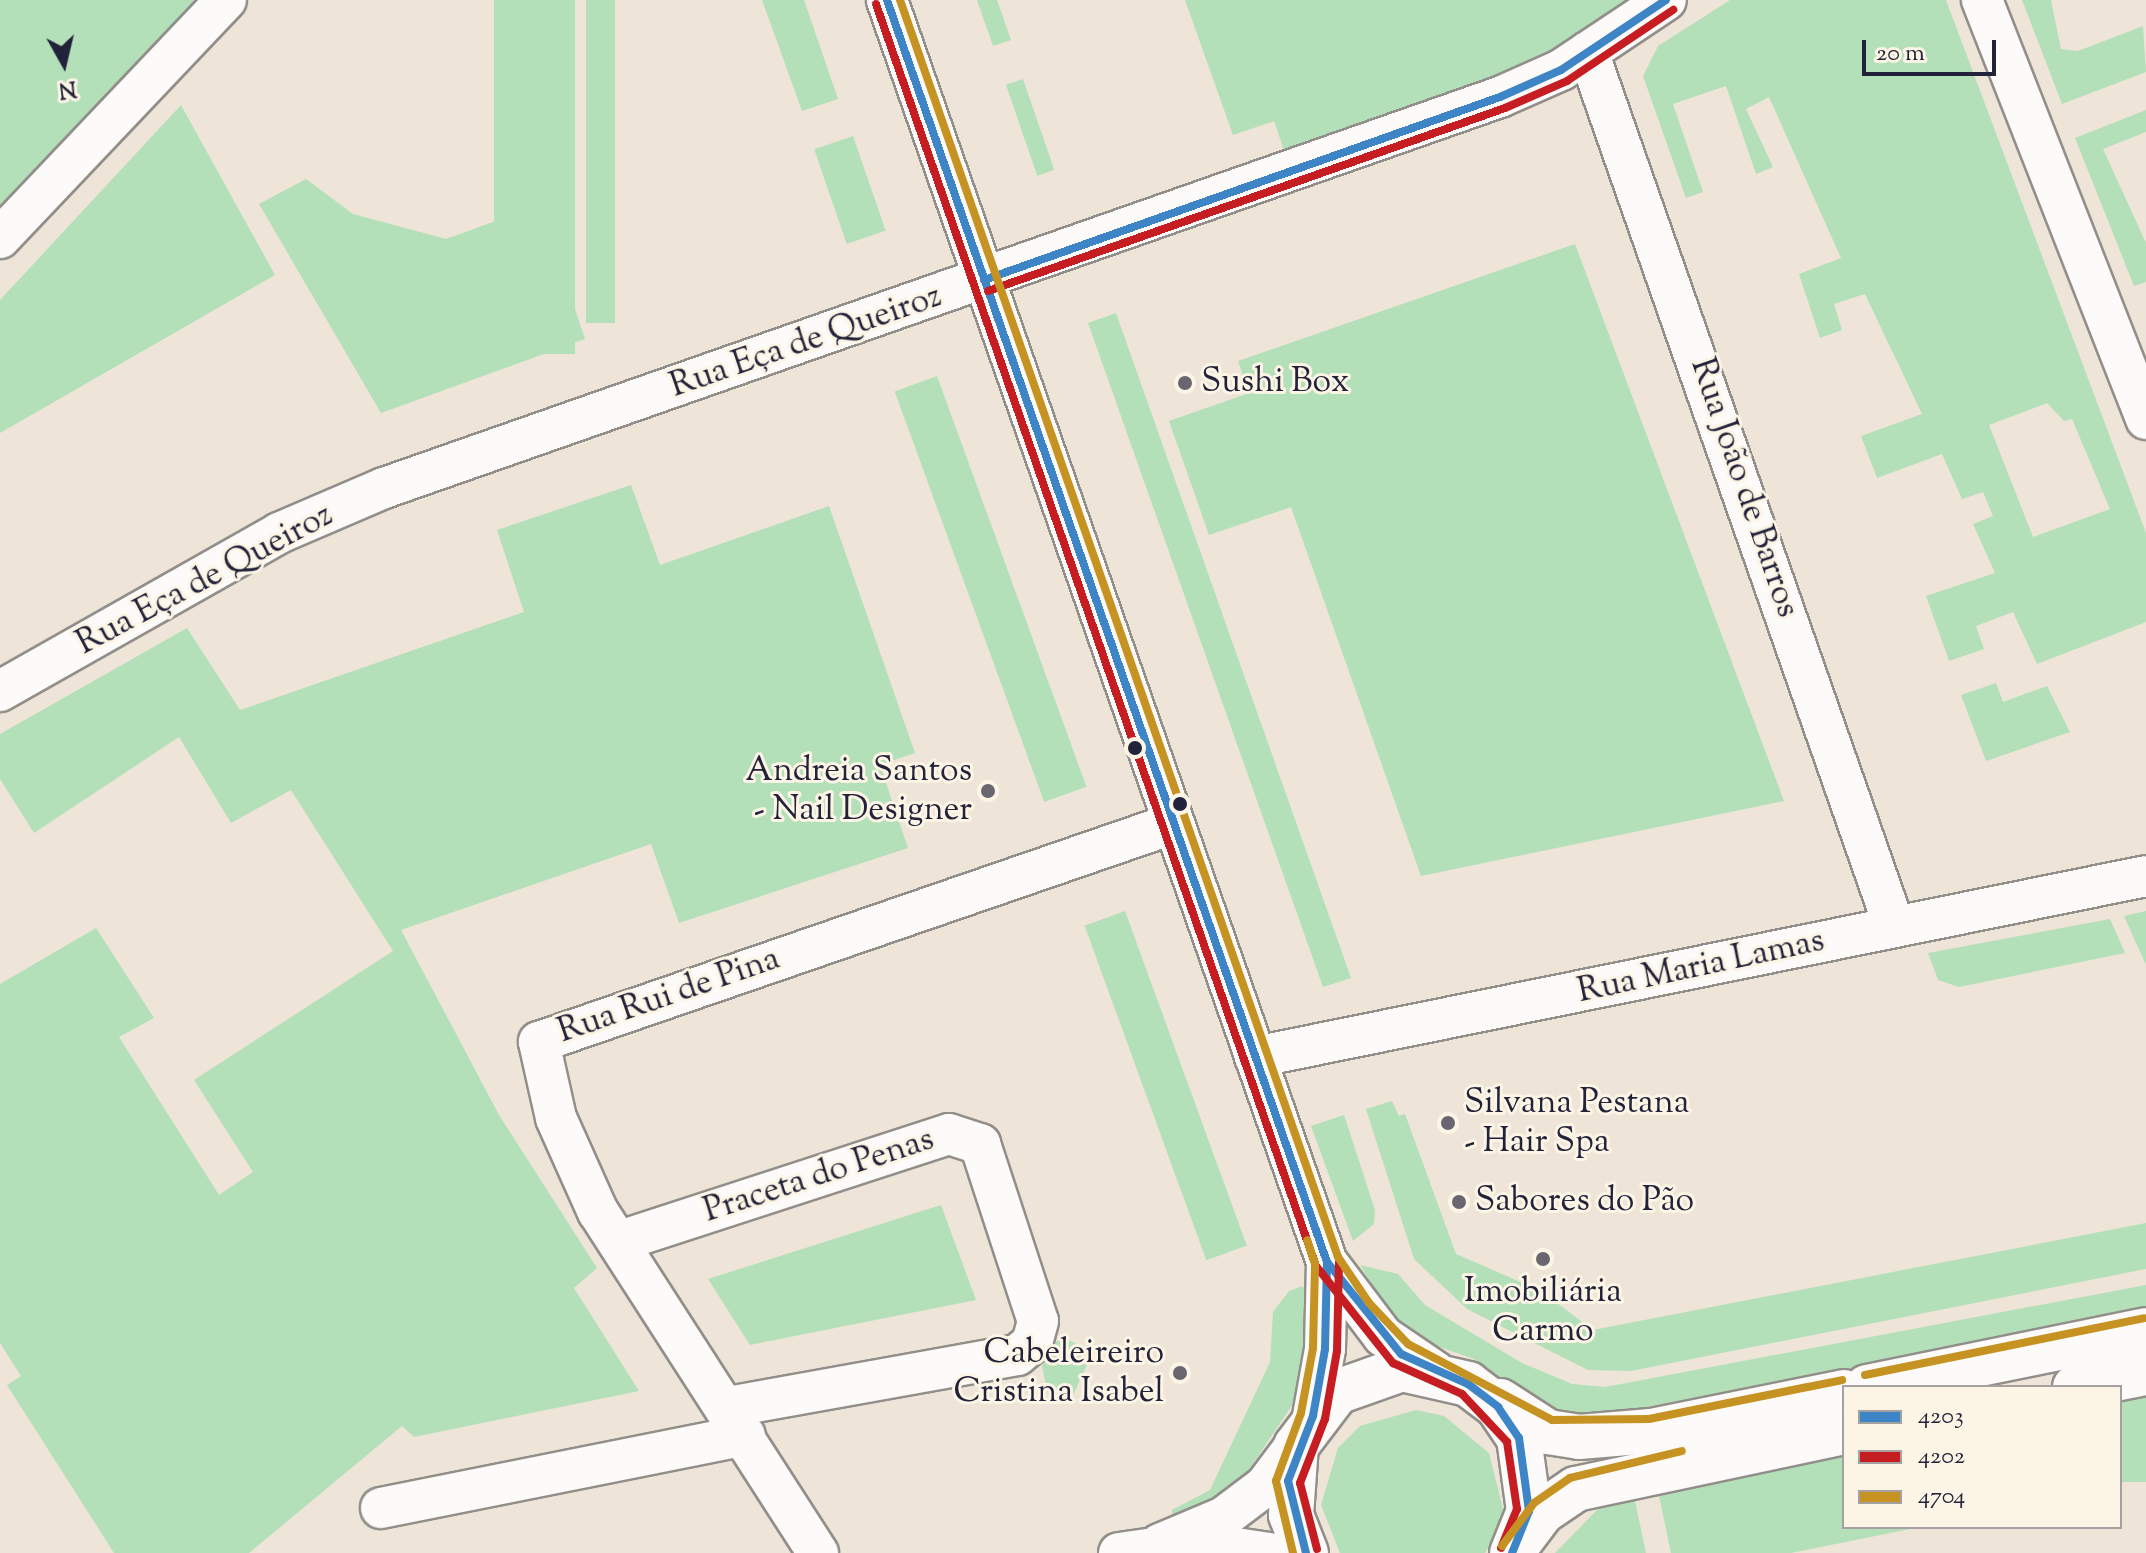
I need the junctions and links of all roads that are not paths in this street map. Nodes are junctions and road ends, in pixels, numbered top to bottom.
1 (226, 0) edge
2 (887, 0) edge
3 (1666, 0) edge
4 (1982, 0) edge
5 (1588, 52) junction
6 (0, 238) edge
7 (984, 280) junction
8 (2130, 330) edge
9 (2146, 419) edge
10 (0, 691) edge
11 (1172, 824) junction
12 (2146, 876) edge
13 (1894, 926) junction
14 (1255, 1057) junction
15 (620, 1241) junction
16 (1327, 1262) junction
17 (2146, 1330) edge
18 (2146, 1373) edge
19 (1452, 1378) junction
20 (1877, 1385) edge
21 (2085, 1385) edge
22 (1842, 1392) edge
23 (737, 1421) junction
24 (1307, 1427) junction
25 (1842, 1432) edge
26 (381, 1508) dead end
27 (1160, 1544) junction
28 (1514, 1550) edge
29 (818, 1553) edge
30 (1119, 1553) edge
31 (1269, 1553) edge
32 (1306, 1553) edge

1 - 6 street
2 - 7 street
3 - 5 street, Rua Eça de Queiroz
4 - 8 street
5 - 7 street, Rua Eça de Queiroz
5 - 13 street, Rua João de Barros
7 - 10 street, Rua Eça de Queiroz
7 - 11 street
8 - 9 street
11 - 14 street
11 - 15 street, Rua Rui de Pina
12 - 13 street, Rua Maria Lamas
13 - 14 street, Rua Maria Lamas
14 - 16 street
15 - 23 street, Rua Rui de Pina
15 - 23 street, Praceta do Penas
16 - 19 street
16 - 24 street
17 - 20 main road
18 - 21 main road
19 - 22 main road
19 - 24 main road
19 - 28 main road
23 - 26 street
23 - 29 street, Rua Rui de Pina
24 - 27 street
24 - 32 main road
25 - 28 main road
27 - 30 street
27 - 31 street

